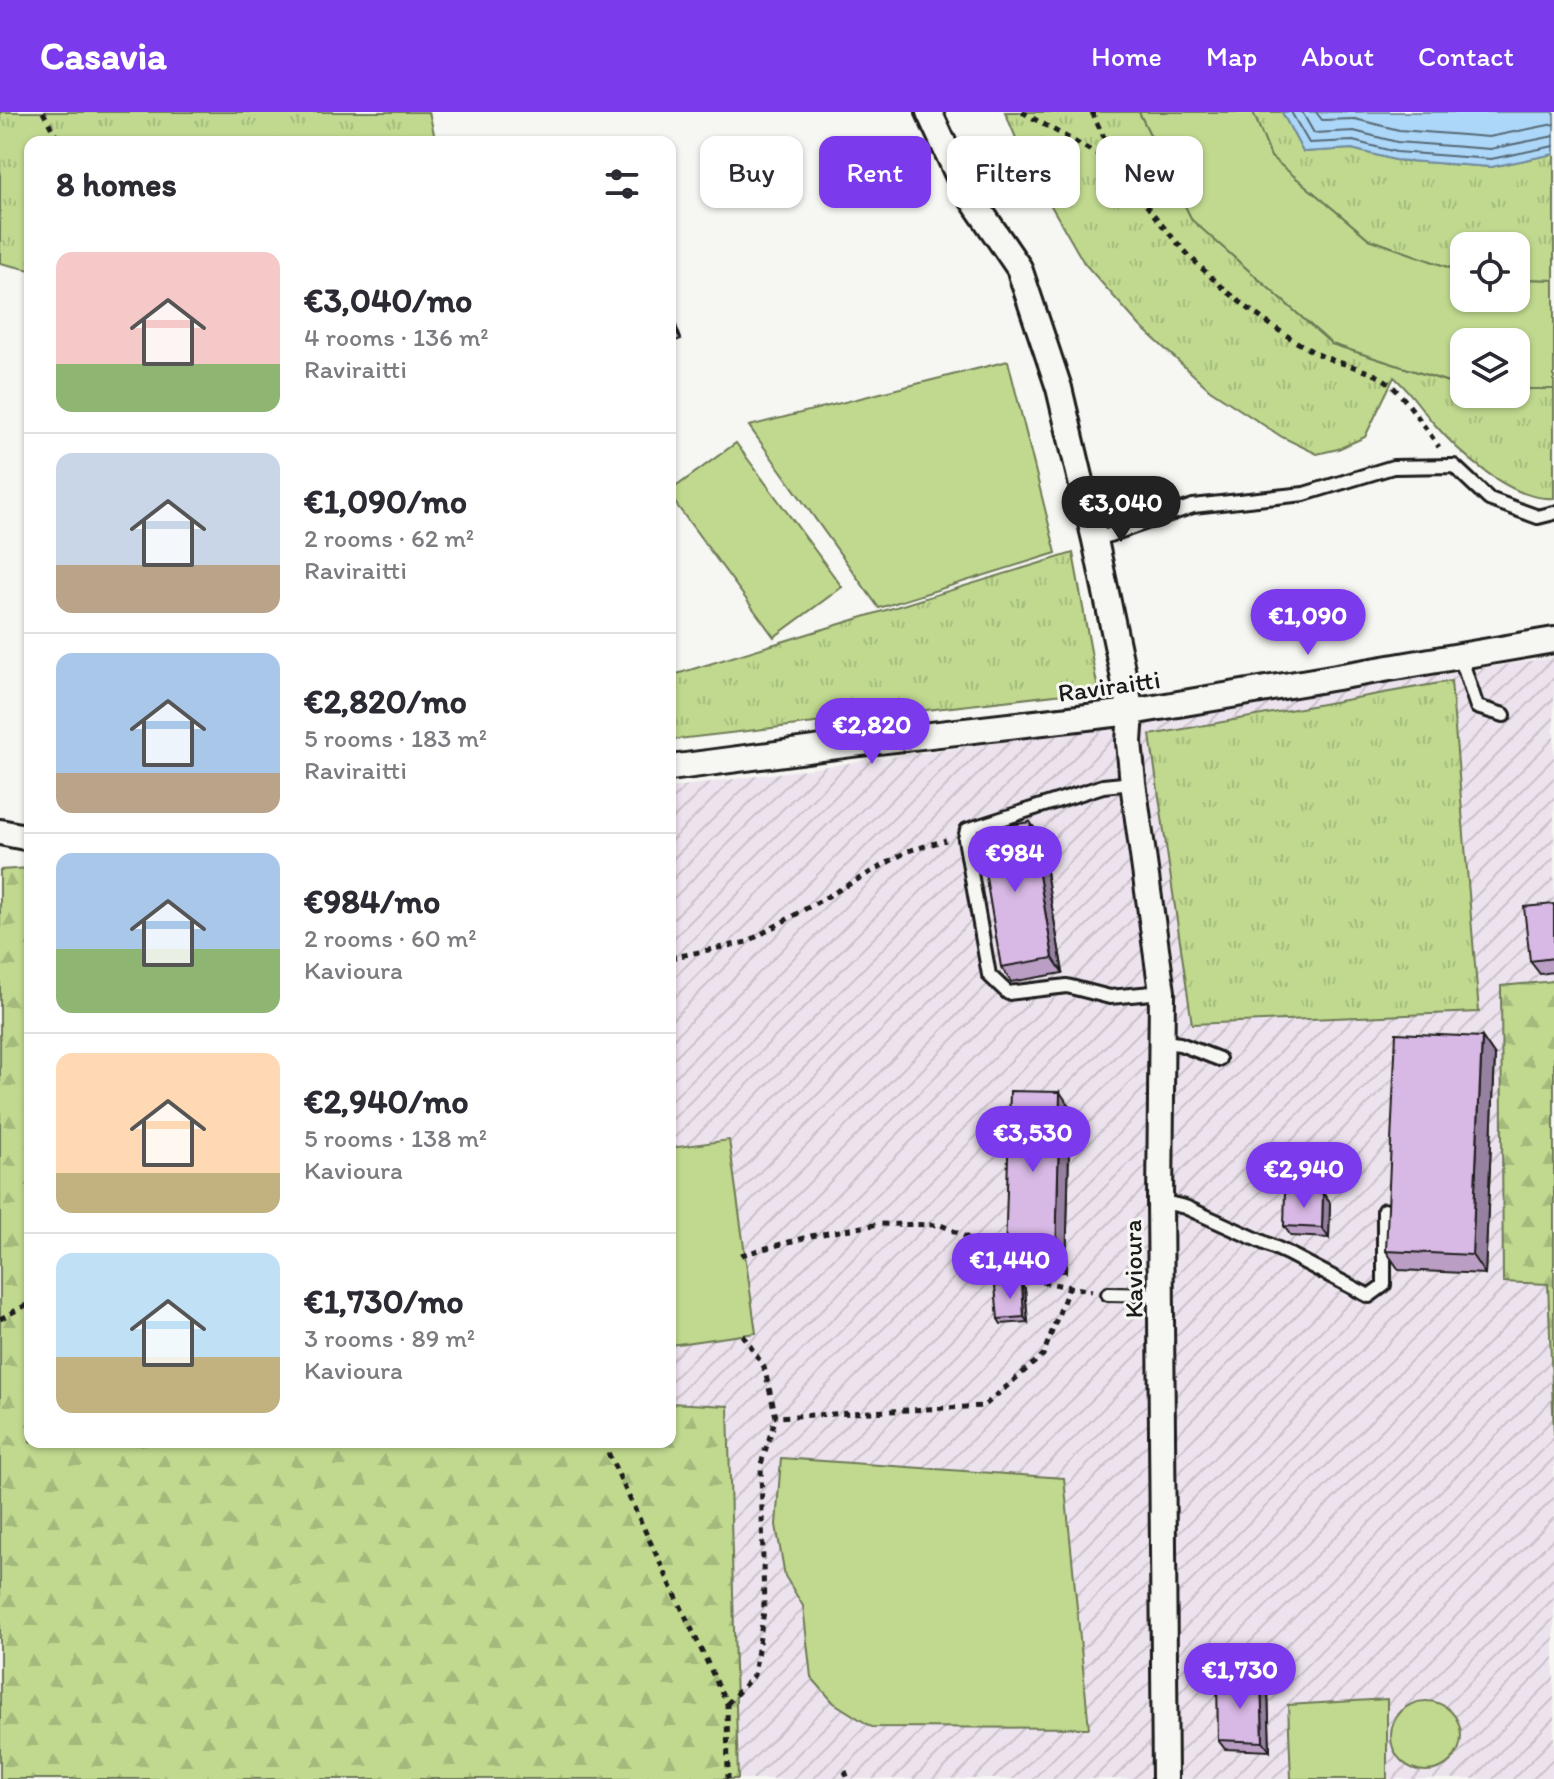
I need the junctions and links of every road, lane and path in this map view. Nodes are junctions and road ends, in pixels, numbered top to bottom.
1 (43, 112) edge
2 (929, 112) edge
3 (1022, 112) edge
4 (1092, 112) edge
5 (56, 136) edge
6 (1103, 136) edge
7 (1096, 153) edge
8 (1148, 208) edge
9 (1454, 466) junction
10 (1554, 513) edge
11 (1095, 540) junction
12 (1554, 640) edge
13 (1460, 656) junction
14 (1131, 712) junction
15 (1504, 715) dead end
16 (676, 767) edge
17 (1133, 783) junction
18 (967, 830) junction
19 (0, 832) edge
20 (24, 837) edge
21 (676, 957) edge
22 (1162, 992) junction
23 (1163, 1042) junction
24 (1219, 1059) dead end
25 (1160, 1201) junction
26 (1384, 1210) edge
27 (741, 1255) dead end
28 (1069, 1287) junction
29 (1108, 1294) joint
30 (1162, 1295) junction
31 (24, 1306) edge
32 (0, 1319) edge
33 (743, 1335) dead end
34 (776, 1417) junction
35 (606, 1448) edge
36 (727, 1704) junction
37 (845, 1771) dead end
38 (728, 1779) edge
39 (848, 1779) edge
40 (1165, 1779) edge

1 - 5 path
2 - 11 street, Kavioura
3 - 7 path
4 - 6 path
8 - 9 path
9 - 10 lane
9 - 11 lane
11 - 14 street, Kavioura
12 - 13 street, Raviraitti
13 - 14 street, Raviraitti
13 - 15 lane
14 - 16 street, Raviraitti
14 - 17 street, Kavioura
17 - 18 lane
17 - 22 street, Kavioura
18 - 21 path
18 - 22 lane
19 - 20 street
22 - 23 street, Kavioura
23 - 24 lane
23 - 25 street, Kavioura
25 - 26 lane
25 - 30 street, Kavioura
27 - 28 path
28 - 29 path
28 - 34 path
29 - 30 lane
30 - 40 street, Kavioura
31 - 32 path
33 - 34 path
34 - 36 path
35 - 36 path
36 - 38 path
37 - 39 path

